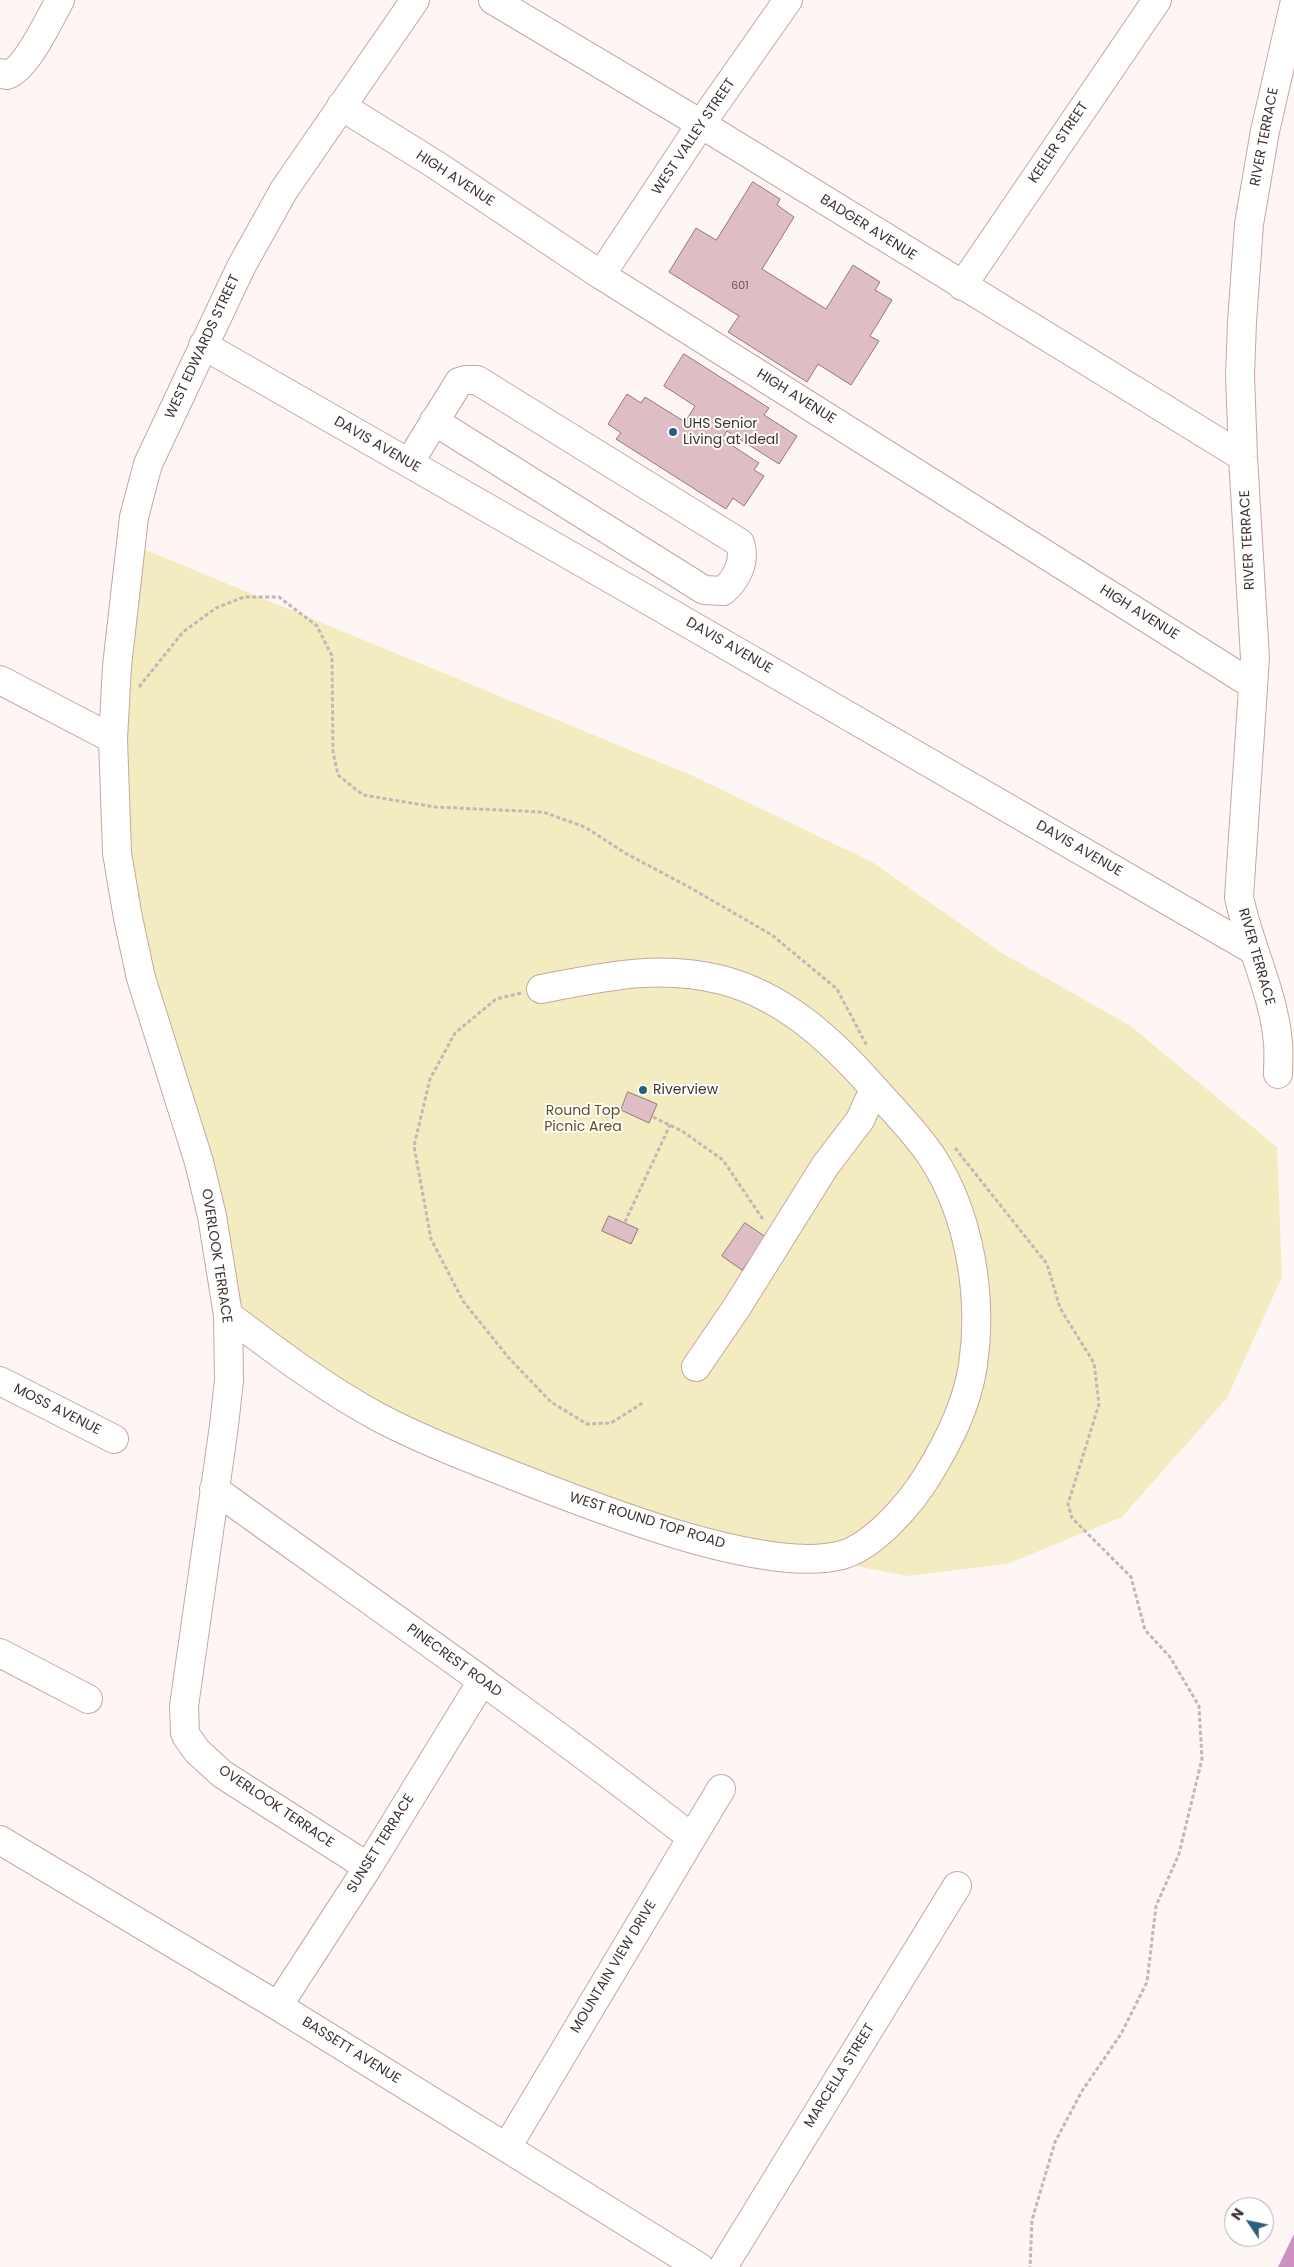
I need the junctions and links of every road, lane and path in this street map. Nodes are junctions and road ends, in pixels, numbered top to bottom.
1 (60, 0) edge
2 (415, 0) edge
3 (493, 0) edge
4 (788, 0) edge
5 (1157, 0) edge
6 (1294, 5) edge
7 (5, 74) edge
8 (341, 106) junction
9 (701, 124) junction
10 (601, 275) junction
11 (962, 286) junction
12 (203, 345) junction
13 (434, 421) junction
14 (1242, 457) junction
15 (409, 463) junction
16 (0, 680) edge
17 (1253, 685) junction
18 (116, 705) junction
19 (113, 739) junction
20 (1253, 950) junction
21 (541, 989) joint
22 (1278, 1074) dead end
23 (868, 1082) junction
24 (653, 1117) dead end
25 (670, 1125) junction
26 (954, 1147) dead end
27 (625, 1222) dead end
28 (777, 1242) junction
29 (228, 1315) junction
30 (696, 1367) dead end
31 (0, 1381) edge
32 (644, 1402) dead end
33 (114, 1440) dead end
34 (214, 1489) junction
35 (0, 1653) edge
36 (482, 1681) junction
37 (88, 1699) dead end
38 (721, 1788) dead end
39 (691, 1837) junction
40 (0, 1840) edge
41 (368, 1867) junction
42 (957, 1886) dead end
43 (278, 2006) junction
44 (507, 2146) junction
45 (699, 2267) edge
46 (723, 2267) edge
47 (1030, 2267) edge

1 - 7 street
2 - 8 street, WEST EDWARDS STREET
3 - 9 street, BADGER AVENUE
4 - 9 street, WEST VALLEY STREET
5 - 11 street, KEELER STREET
6 - 14 street, RIVER TERRACE
8 - 10 street, HIGH AVENUE
8 - 12 street, WEST EDWARDS STREET
9 - 10 street, WEST VALLEY STREET
9 - 11 street, BADGER AVENUE
10 - 17 street, HIGH AVENUE
11 - 14 street, BADGER AVENUE
12 - 15 street, DAVIS AVENUE
12 - 18 street, WEST EDWARDS STREET
13 - 13 street
13 - 15 street
14 - 17 street, RIVER TERRACE
15 - 20 street, DAVIS AVENUE
16 - 19 street
17 - 20 street, RIVER TERRACE
18 - 19 street, WEST EDWARDS STREET
18 - 23 path
19 - 29 street, OVERLOOK TERRACE
20 - 22 street, RIVER TERRACE
21 - 23 street, WEST ROUND TOP ROAD
21 - 32 path
23 - 28 street
23 - 29 street, WEST ROUND TOP ROAD
24 - 25 path
25 - 27 path
25 - 28 path
26 - 47 path
28 - 30 street
29 - 34 street, OVERLOOK TERRACE
31 - 33 street, MOSS AVENUE
34 - 36 street, PINECREST ROAD
34 - 41 street, OVERLOOK TERRACE
35 - 37 street
36 - 39 street, PINECREST ROAD
36 - 41 street, SUNSET TERRACE
38 - 39 street, MOUNTAIN VIEW DRIVE
39 - 44 street, MOUNTAIN VIEW DRIVE
40 - 43 street, BASSETT AVENUE
41 - 43 street, SUNSET TERRACE
42 - 46 street, MARCELLA STREET
43 - 44 street, BASSETT AVENUE
44 - 45 street, BASSETT AVENUE

